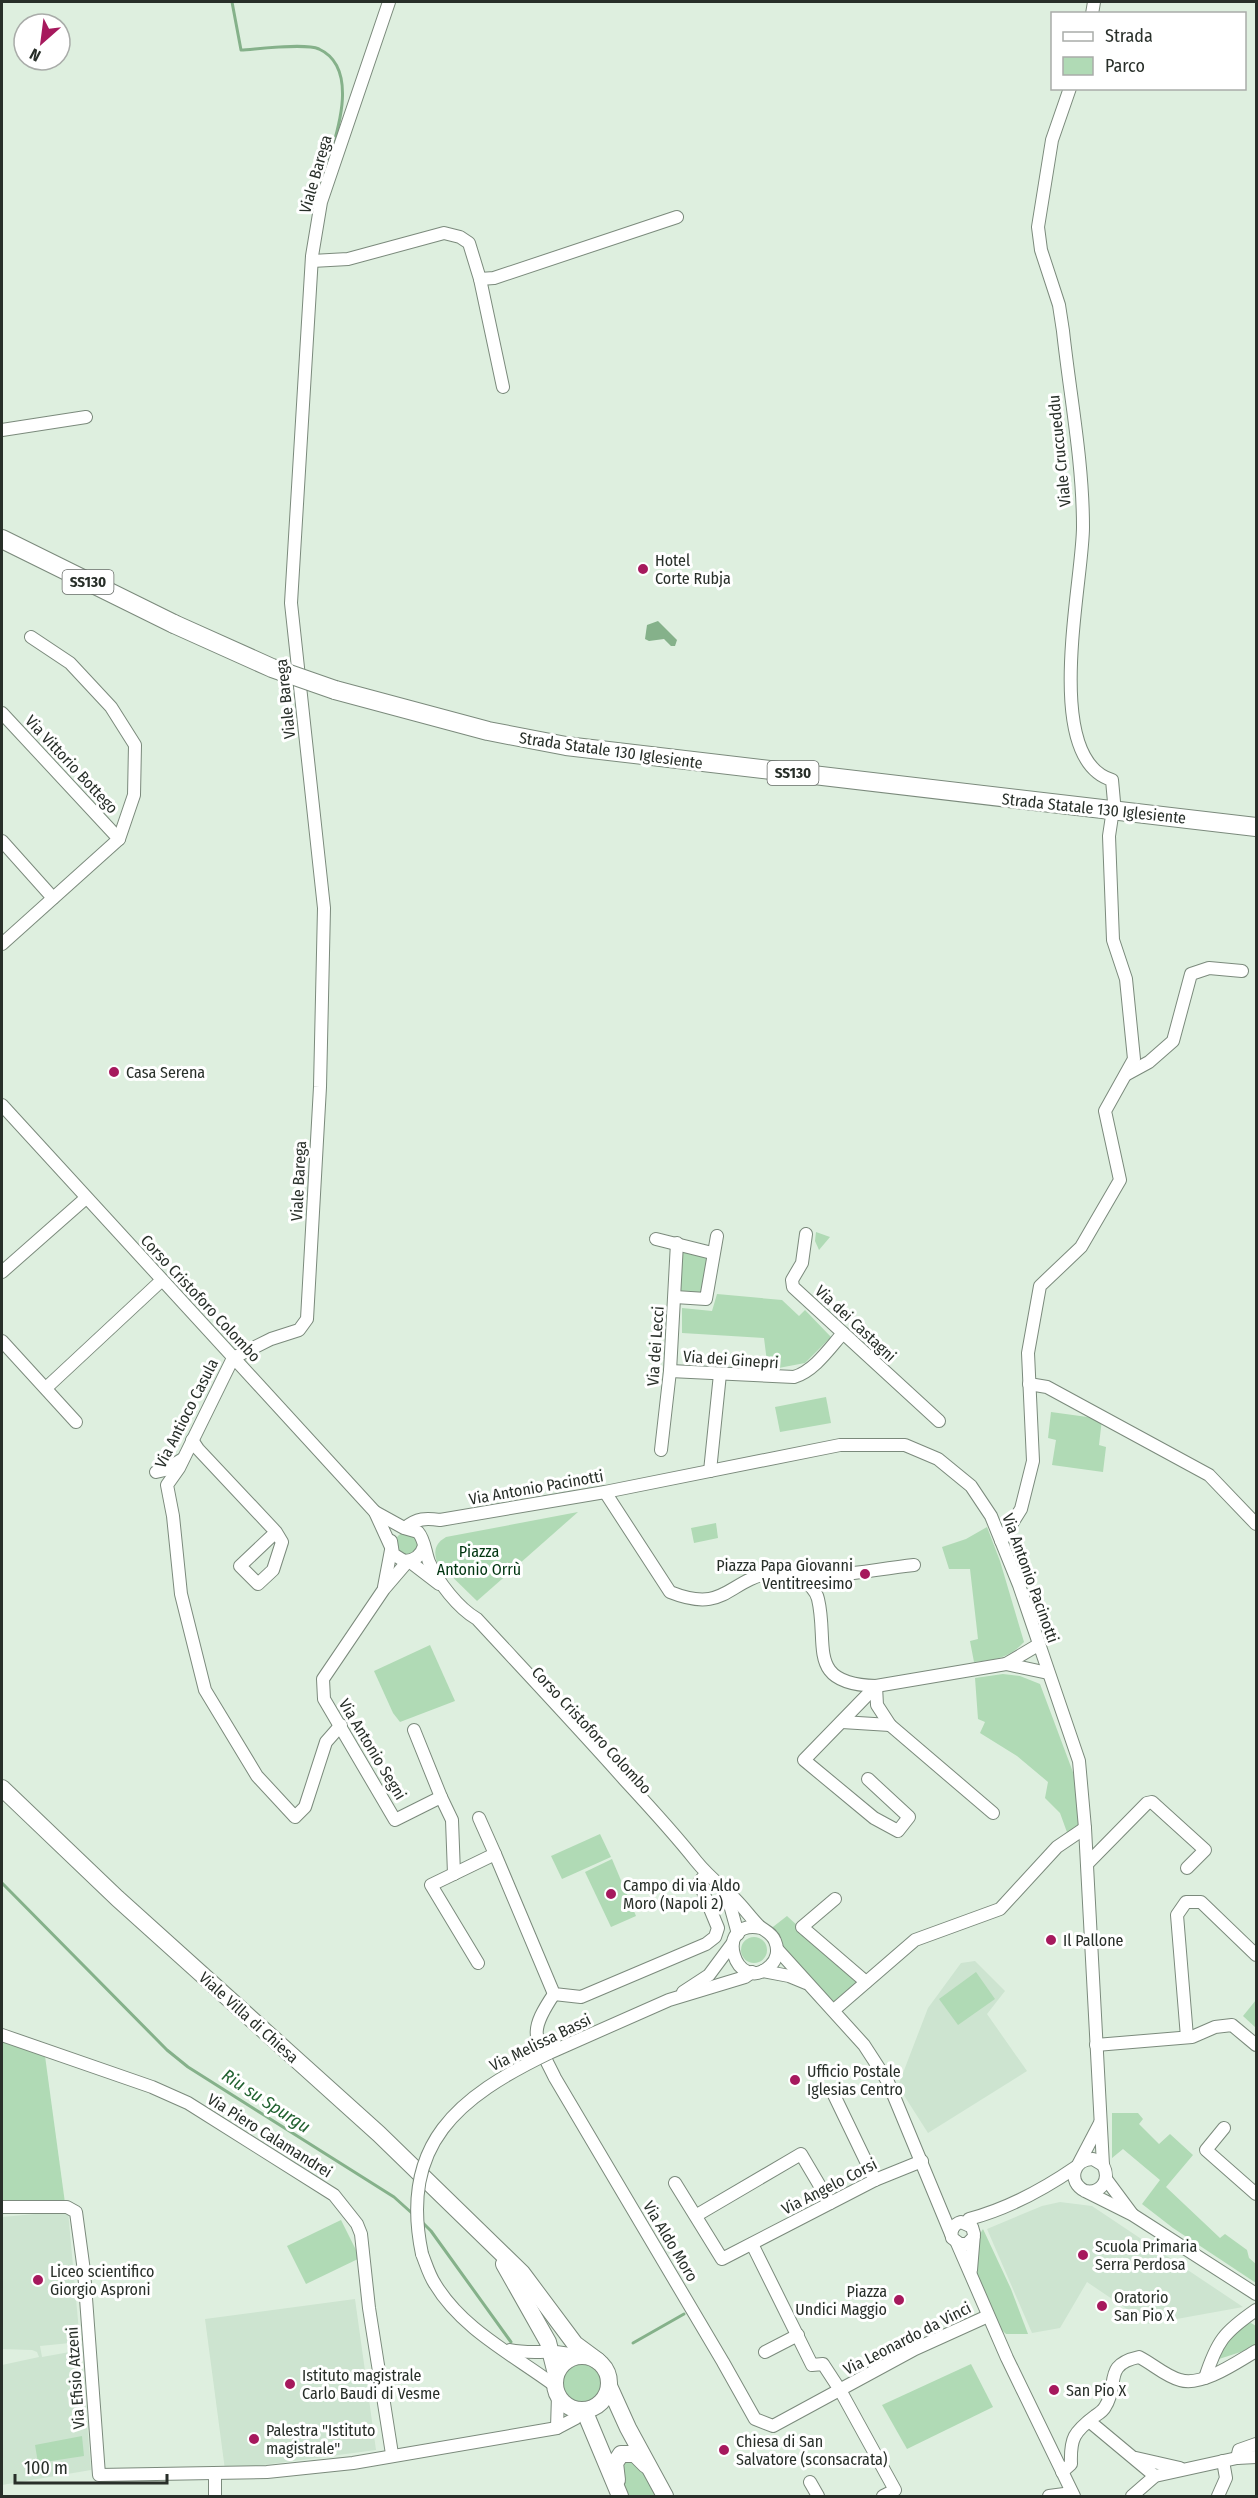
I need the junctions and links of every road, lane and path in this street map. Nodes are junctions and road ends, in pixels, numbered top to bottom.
1 (388, 2) edge
2 (1069, 90) edge
3 (677, 217) dead end
4 (312, 261) junction
5 (480, 279) junction
6 (503, 387) dead end
7 (86, 417) dead end
8 (2, 430) edge
9 (2, 539) edge
10 (31, 637) dead end
11 (2, 713) edge
12 (1114, 802) dead end
13 (1112, 816) dead end
14 (1257, 827) edge
15 (118, 839) junction
16 (2, 841) edge
17 (54, 898) junction
18 (2, 944) edge
19 (1242, 971) dead end
20 (1125, 1074) junction
21 (4, 1114) edge
22 (86, 1198) junction
23 (806, 1234) dead end
24 (717, 1236) dead end
25 (656, 1239) dead end
26 (678, 1243) junction
27 (712, 1253) junction
28 (2, 1272) edge
29 (162, 1280) junction
30 (675, 1297) junction
31 (843, 1333) junction
32 (2, 1341) edge
33 (233, 1358) junction
34 (670, 1371) junction
35 (720, 1374) junction
36 (1029, 1384) junction
37 (46, 1388) junction
38 (939, 1421) dead end
39 (76, 1422) dead end
40 (192, 1440) junction
41 (661, 1450) dead end
42 (181, 1460) junction
43 (710, 1471) junction
44 (156, 1472) dead end
45 (605, 1492) junction
46 (375, 1512) junction
47 (440, 1520) junction
48 (1257, 1524) edge
49 (405, 1528) junction
50 (276, 1532) junction
51 (1001, 1541) junction
52 (424, 1543) junction
53 (391, 1549) junction
54 (409, 1561) junction
55 (914, 1565) dead end
56 (801, 1577) junction
57 (384, 1589) junction
58 (449, 1592) junction
59 (1038, 1645) junction
60 (1006, 1664) junction
61 (1048, 1673) junction
62 (876, 1686) junction
63 (842, 1722) junction
64 (341, 1725) junction
65 (890, 1725) junction
66 (414, 1730) dead end
67 (868, 1779) dead end
68 (2, 1788) edge
69 (441, 1797) junction
70 (993, 1814) dead end
71 (479, 1818) dead end
72 (1085, 1828) junction
73 (495, 1854) junction
74 (1087, 1864) junction
75 (1187, 1868) dead end
76 (702, 1869) junction
77 (454, 1874) junction
78 (720, 1887) junction
79 (835, 1899) dead end
80 (761, 1928) junction
81 (735, 1939) junction
82 (777, 1949) junction
83 (1257, 1955) edge
84 (478, 1963) dead end
85 (758, 1971) junction
86 (866, 1982) junction
87 (810, 1984) junction
88 (554, 1994) junction
89 (669, 2000) junction
90 (834, 2010) junction
91 (2, 2035) edge
92 (1186, 2037) junction
93 (1096, 2045) junction
94 (1257, 2045) edge
95 (834, 2095) dead end
96 (1100, 2122) junction
97 (1224, 2128) dead end
98 (922, 2161) junction
99 (1078, 2165) junction
100 (1103, 2165) junction
101 (1106, 2179) junction
102 (875, 2181) junction
103 (675, 2183) dead end
104 (1048, 2187) junction
105 (1082, 2190) junction
106 (1257, 2194) edge
107 (937, 2199) junction
108 (831, 2203) junction
109 (2, 2207) edge
110 (697, 2215) junction
111 (983, 2215) junction
112 (1133, 2215) junction
113 (964, 2222) junction
114 (974, 2236) junction
115 (954, 2239) junction
116 (752, 2244) junction
117 (495, 2247) junction
118 (971, 2275) junction
119 (1257, 2294) edge
120 (1256, 2312) edge
121 (988, 2316) junction
122 (798, 2335) junction
123 (502, 2348) junction
124 (1257, 2351) edge
125 (550, 2352) junction
126 (765, 2352) dead end
127 (576, 2356) junction
128 (598, 2361) junction
129 (1205, 2378) junction
130 (556, 2385) junction
131 (609, 2386) junction
132 (840, 2390) junction
133 (582, 2410) junction
134 (1089, 2421) junction
135 (556, 2428) junction
136 (1257, 2444) edge
137 (1071, 2447) junction
138 (392, 2454) junction
139 (1054, 2455) junction
140 (1132, 2457) junction
141 (1257, 2457) edge
142 (1237, 2458) junction
143 (1223, 2461) junction
144 (1184, 2469) junction
145 (652, 2470) junction
146 (1062, 2472) junction
147 (215, 2473) junction
148 (1155, 2476) junction
149 (810, 2482) dead end
150 (619, 2493) edge
151 (1073, 2495) edge
152 (215, 2496) edge
153 (665, 2496) edge
154 (818, 2496) edge
155 (883, 2496) edge
156 (1049, 2496) edge
157 (1132, 2496) edge
158 (1218, 2496) edge

1 - 4 street, Viale Barega
2 - 12 street, Viale Cruccueddu
3 - 5 street
4 - 5 street
4 - 33 street, Viale Barega
5 - 6 street
7 - 8 street
9 - 14 highway, Strada Statale 130 Iglesiente / SS130, bridge
10 - 15 street
11 - 15 street, Via Vittorio Bottego
13 - 20 street
15 - 17 street
16 - 17 street
17 - 18 street
19 - 20 street
20 - 36 street
21 - 22 street, Corso Cristoforo Colombo
22 - 28 street
22 - 29 street, Corso Cristoforo Colombo
23 - 31 street, Via dei Castagni
24 - 27 street
25 - 26 street
26 - 27 street
26 - 30 street, Via dei Lecci
27 - 30 street
29 - 33 street, Corso Cristoforo Colombo
29 - 37 street
30 - 34 street, Via dei Lecci
31 - 35 street, Via dei Ginepri
31 - 38 street, Via dei Castagni
32 - 37 street
33 - 40 street, Via Antioco Casula
33 - 46 street, Corso Cristoforo Colombo
34 - 35 street, Via dei Ginepri
34 - 41 street, Via dei Lecci
35 - 43 street
36 - 48 street
36 - 51 street
37 - 39 street
40 - 42 street, Via Antioco Casula
40 - 50 street
42 - 44 street
42 - 64 street, Via Antioco Casula
43 - 45 street, Via Antonio Pacinotti
43 - 51 street, Via Antonio Pacinotti
45 - 47 street, Via Antonio Pacinotti
45 - 56 street
46 - 49 street, Corso Cristoforo Colombo
46 - 53 street, Corso Cristoforo Colombo
47 - 49 street, Via Antonio Pacinotti
47 - 52 street
49 - 52 street, Corso Cristoforo Colombo
49 - 53 street
50 - 50 street
51 - 59 street, Via Antonio Pacinotti
52 - 54 street
52 - 58 street, Corso Cristoforo Colombo
53 - 54 street, Corso Cristoforo Colombo
53 - 57 street, Via Antonio Segni
54 - 57 street, Via Antonio Segni
54 - 58 street, Corso Cristoforo Colombo
55 - 56 street
56 - 62 street
57 - 64 street, Via Antonio Segni
58 - 76 street, Corso Cristoforo Colombo
59 - 60 street
59 - 61 street, Via Antonio Pacinotti
60 - 61 street
60 - 62 street
61 - 72 street, Via Antonio Pacinotti
62 - 63 street
62 - 65 street
63 - 65 street
63 - 67 street
64 - 69 street, Via Antonio Segni
65 - 70 street
66 - 69 street
68 - 117 main road, Viale Villa di Chiesa
69 - 77 street
71 - 73 street
72 - 74 street, Via Antonio Pacinotti
72 - 86 street
73 - 77 street
73 - 88 street
74 - 75 street
74 - 93 street, Via Antonio Pacinotti
76 - 78 street, Corso Cristoforo Colombo
76 - 88 street
77 - 84 street
78 - 80 street, Corso Cristoforo Colombo
78 - 81 street, Corso Cristoforo Colombo
79 - 86 street
80 - 81 street
80 - 82 street, Corso Cristoforo Colombo
81 - 85 street, Corso Cristoforo Colombo
81 - 89 street, Via Melissa Bassi
82 - 85 street
82 - 87 street, Corso Cristoforo Colombo
83 - 92 street
85 - 87 street, Corso Cristoforo Colombo
85 - 89 street, Via Melissa Bassi
86 - 90 street
87 - 90 street, Corso Cristoforo Colombo
88 - 132 street, Via Aldo Moro
89 - 123 street, Via Melissa Bassi, bridge
90 - 98 street, Corso Cristoforo Colombo
91 - 138 street, Via Piero Calamandrei
92 - 93 street
92 - 94 street
93 - 96 street, Via Antonio Pacinotti
95 - 102 street
96 - 99 street
96 - 100 street, Via Antonio Pacinotti
97 - 106 street
98 - 102 street, Via Angelo Corsi
98 - 107 street, Corso Cristoforo Colombo
99 - 100 street
99 - 104 street
99 - 105 street
100 - 101 street
101 - 105 street
101 - 112 street
102 - 108 street, Via Angelo Corsi
103 - 110 street
104 - 105 street
104 - 111 street
105 - 112 street
107 - 113 street, Corso Cristoforo Colombo
107 - 115 street, Corso Cristoforo Colombo
108 - 110 street
108 - 116 street, Via Angelo Corsi
109 - 147 street, Via Efisio Atzeni
110 - 116 street, Via Angelo Corsi
111 - 113 street
111 - 114 street
112 - 119 street
113 - 114 street
113 - 115 street
114 - 115 street
114 - 118 street, Corso Cristoforo Colombo
115 - 118 street, Corso Cristoforo Colombo
116 - 122 street
117 - 125 main road, Viale Villa di Chiesa
117 - 128 main road, Viale Villa di Chiesa
118 - 121 street, Corso Cristoforo Colombo
120 - 129 street
121 - 132 street, Via Leonardo da Vinci
121 - 139 street, Corso Cristoforo Colombo
122 - 126 street
122 - 132 street
123 - 125 street, Via Melissa Bassi
123 - 130 street, Via Melissa Bassi
124 - 129 street
125 - 127 street, Via Melissa Bassi
125 - 130 main road, Viale Villa di Chiesa
127 - 128 main road
127 - 130 main road
128 - 131 main road
129 - 134 street
130 - 133 main road
130 - 135 street
131 - 133 main road
131 - 145 main road
132 - 155 street
133 - 135 street
133 - 150 main road
134 - 137 street
134 - 140 street
135 - 138 street, Via Efisio Atzeni
136 - 142 street
137 - 139 street
137 - 146 street
138 - 147 street, Via Efisio Atzeni
139 - 146 street, Corso Cristoforo Colombo
140 - 144 street
140 - 148 street
141 - 142 street
142 - 143 street
143 - 144 street
143 - 158 street
144 - 148 street
145 - 150 main road
145 - 153 main road
146 - 151 street, Corso Cristoforo Colombo
147 - 152 street
148 - 157 street
149 - 154 street
151 - 156 street

